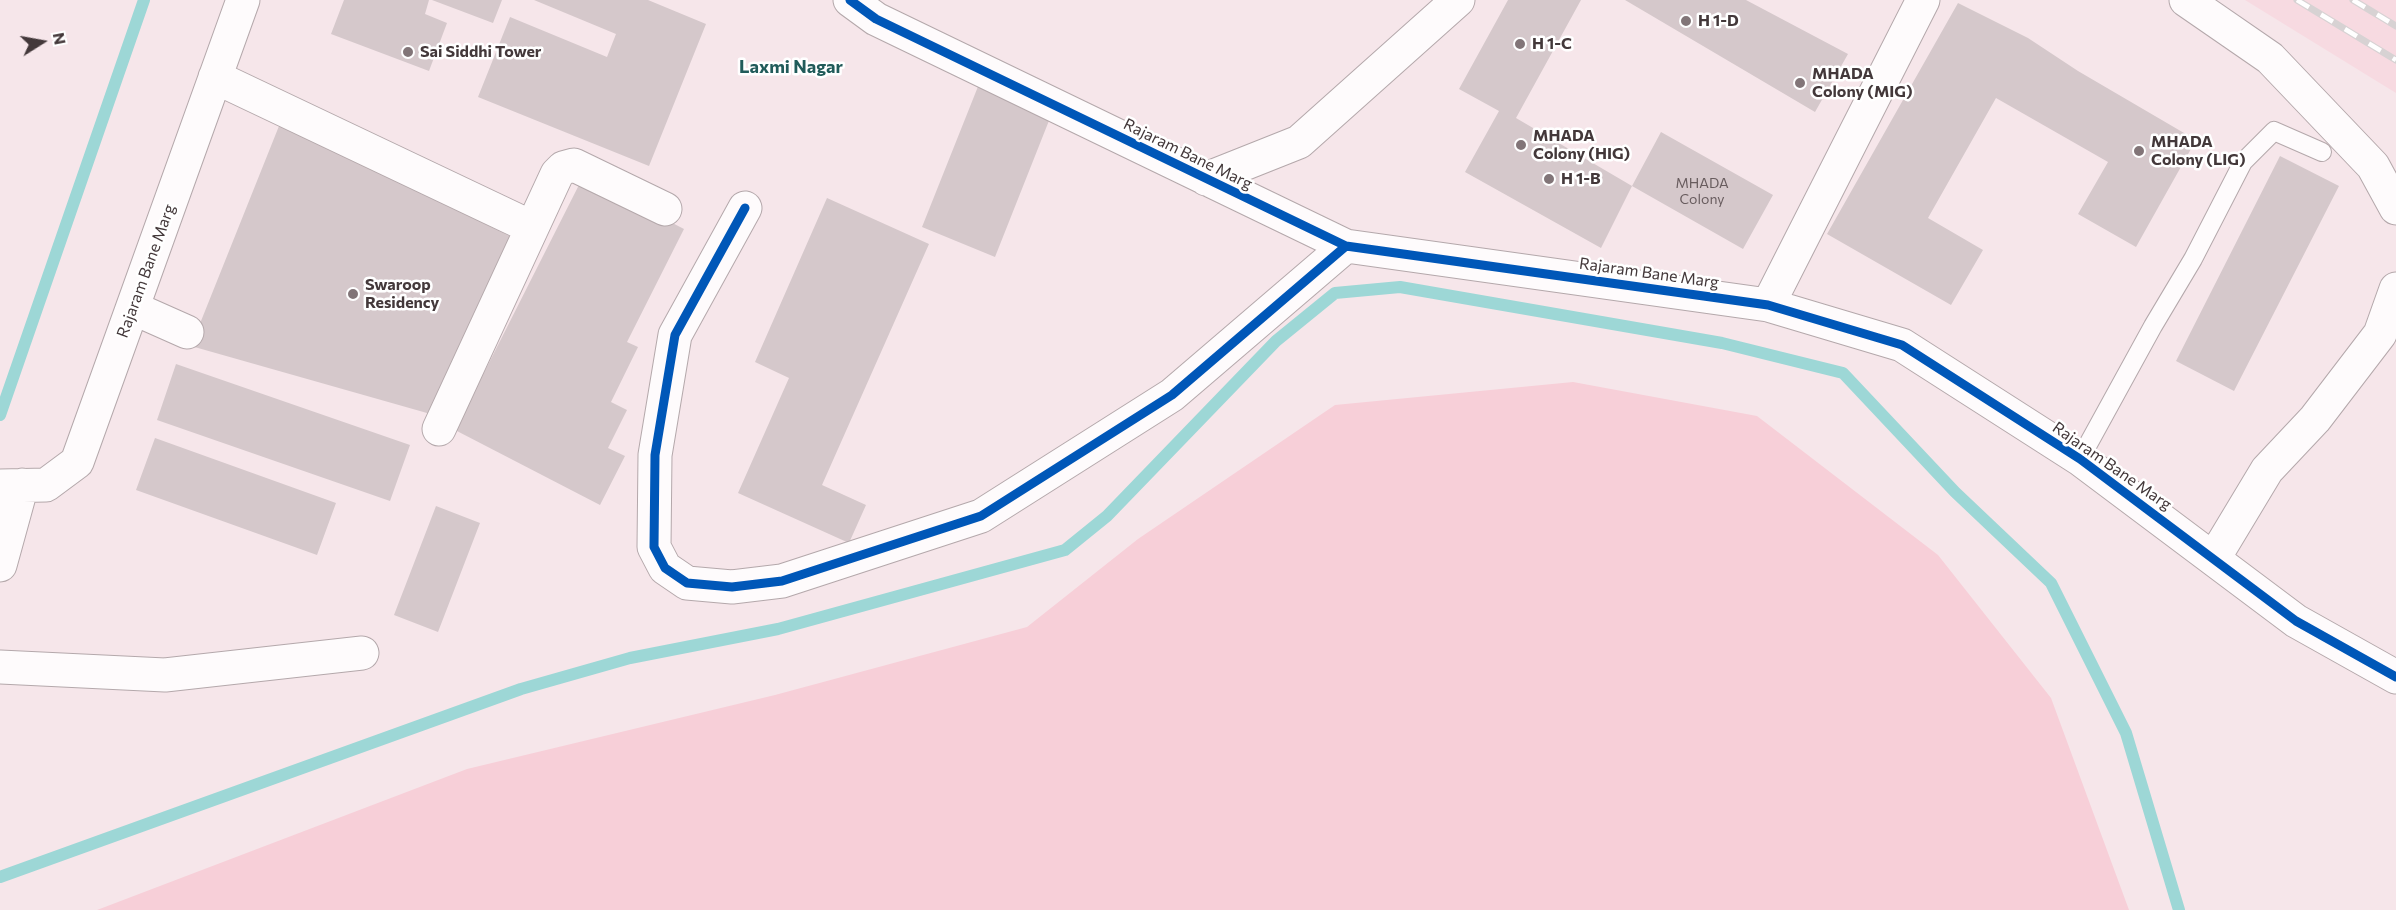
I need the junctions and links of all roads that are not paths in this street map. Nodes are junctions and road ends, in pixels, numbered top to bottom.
1 (243, 0) edge
2 (850, 0) edge
3 (1458, 0) edge
4 (1923, 0) edge
5 (2186, 0) edge
6 (215, 77) junction
7 (2322, 152) dead end
8 (1206, 178) junction
9 (745, 208) dead end
10 (2396, 208) edge
11 (665, 209) dead end
12 (531, 227) junction
13 (1346, 246) junction
14 (2396, 289) edge
15 (1768, 305) junction
16 (133, 308) junction
17 (186, 332) dead end
18 (439, 429) dead end
19 (2080, 459) junction
20 (11, 486) edge
21 (2214, 558) junction
22 (0, 565) edge
23 (362, 653) dead end
24 (0, 667) edge
25 (2396, 677) edge

1 - 6 street, Rajaram Bane Marg
2 - 8 street, Rajaram Bane Marg
3 - 8 street
4 - 15 street
5 - 10 street
6 - 12 street
6 - 16 street, Rajaram Bane Marg
7 - 19 lane
8 - 13 street, Rajaram Bane Marg
9 - 13 street
11 - 12 street
12 - 18 street
13 - 15 street, Rajaram Bane Marg
14 - 21 street
15 - 19 street, Rajaram Bane Marg
16 - 17 street
16 - 20 street, Rajaram Bane Marg
19 - 21 street, Rajaram Bane Marg
20 - 22 street
21 - 25 street, Rajaram Bane Marg
23 - 24 street

